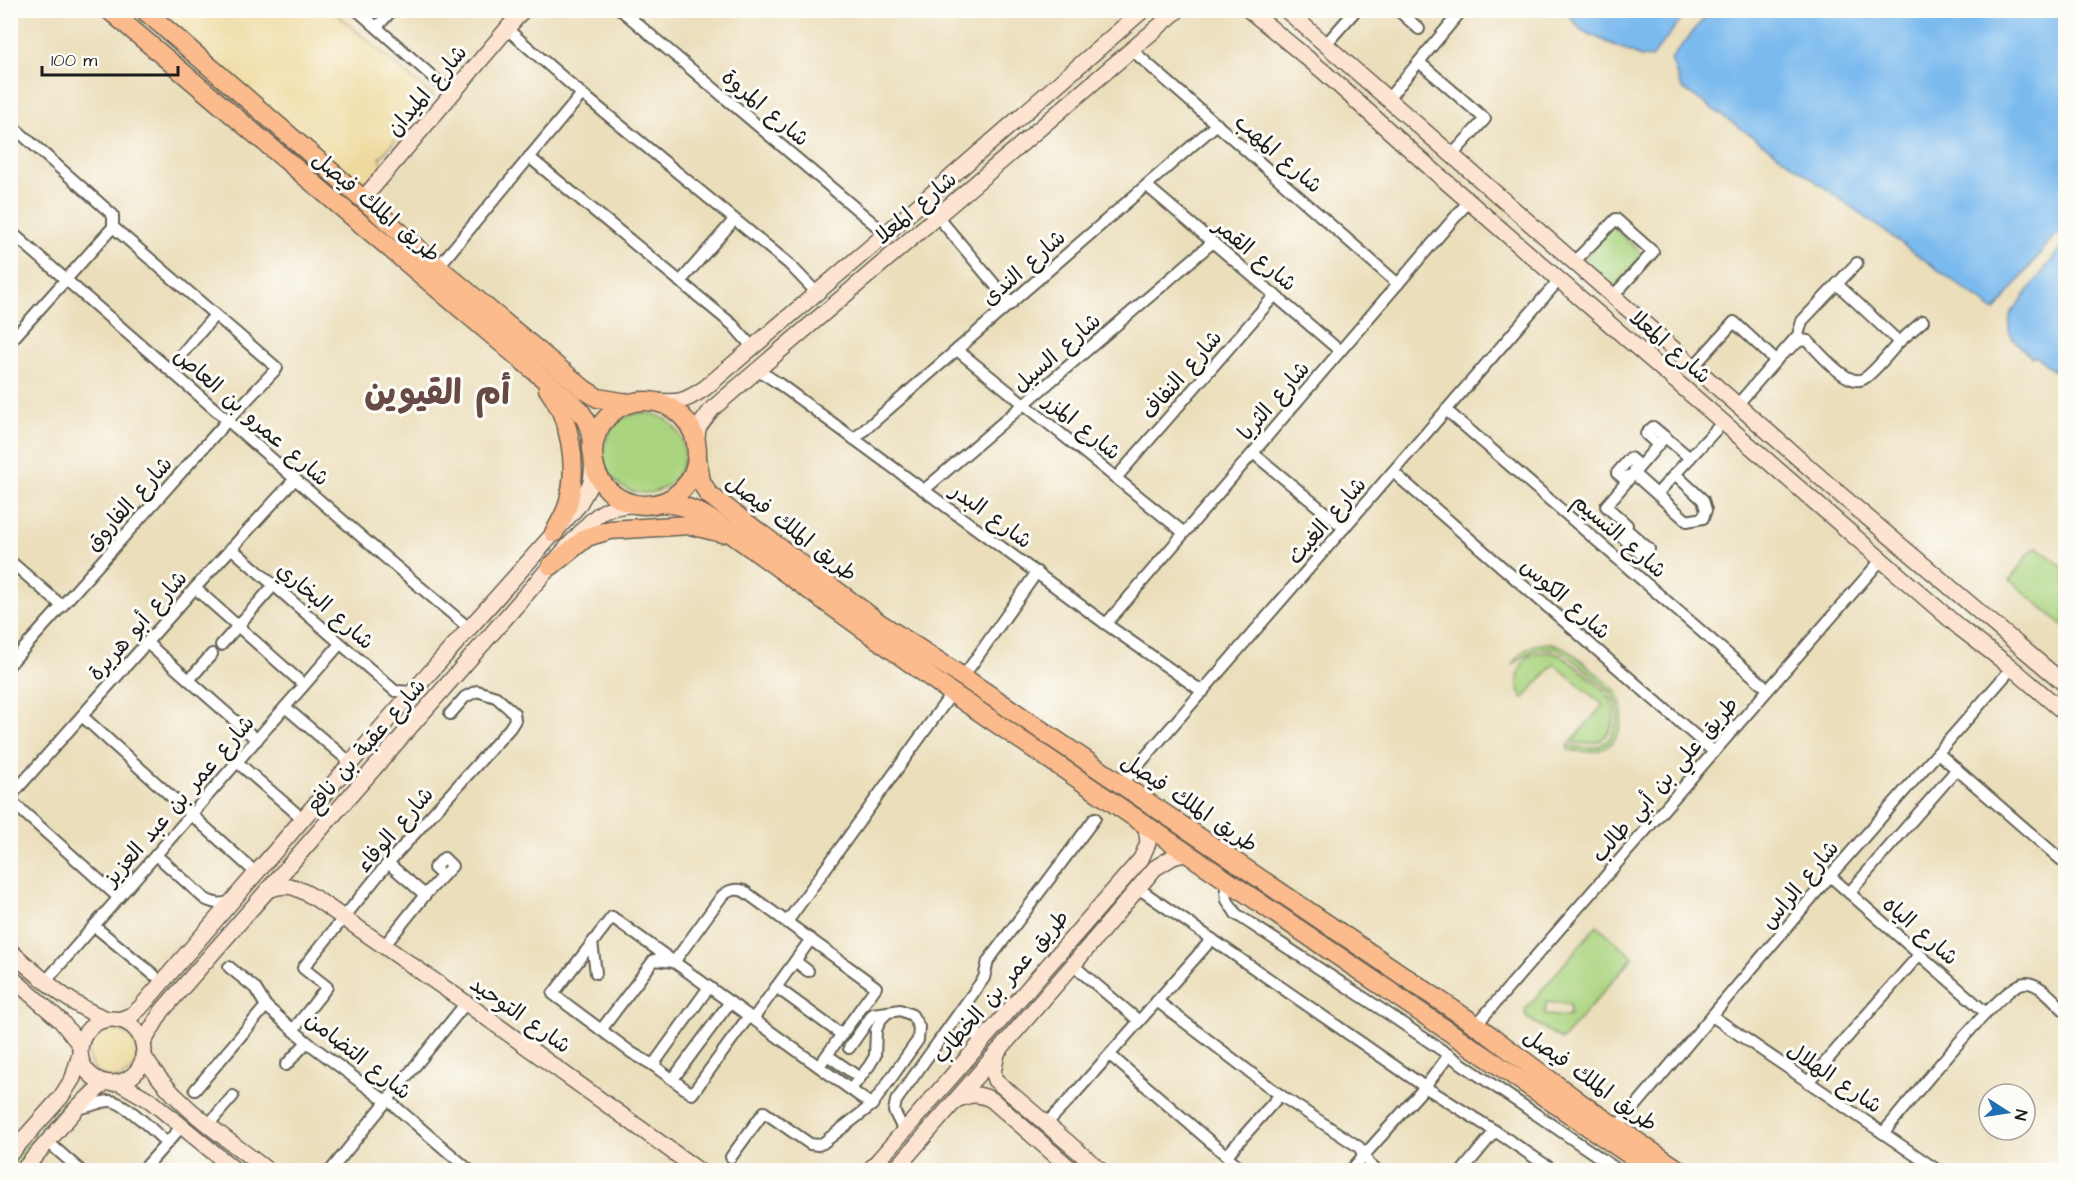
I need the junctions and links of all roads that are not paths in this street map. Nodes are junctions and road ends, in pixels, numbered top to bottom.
1 (110, 10) edge
2 (144, 10) edge
3 (357, 10) edge
4 (392, 10) edge
5 (523, 10) edge
6 (621, 10) edge
7 (1143, 10) edge
8 (1178, 10) edge
9 (1249, 10) edge
10 (1286, 10) edge
11 (1356, 10) edge
12 (1398, 10) edge
13 (1462, 10) edge
14 (377, 27) junction
15 (507, 29) junction
16 (1419, 29) dead end
17 (1326, 45) junction
18 (1133, 51) junction
19 (1419, 62) junction
20 (452, 94) junction
21 (582, 94) junction
22 (1387, 100) junction
23 (10, 124) edge
24 (1217, 124) junction
25 (1451, 156) junction
26 (530, 157) junction
27 (1147, 186) junction
28 (363, 199) junction
29 (1469, 201) junction
30 (938, 217) junction
31 (734, 220) junction
32 (113, 227) junction
33 (10, 231) edge
34 (886, 234) junction
35 (1213, 242) junction
36 (1573, 263) junction
37 (1857, 263) dead end
38 (438, 267) junction
39 (67, 280) junction
40 (1559, 280) junction
41 (680, 282) junction
42 (1398, 284) junction
43 (1837, 284) junction
44 (817, 293) junction
45 (1275, 295) junction
46 (1613, 296) junction
47 (1011, 304) junction
48 (215, 315) junction
49 (1923, 321) dead end
50 (10, 342) edge
51 (1899, 342) junction
52 (753, 348) junction
53 (957, 350) junction
54 (1340, 351) junction
55 (1779, 358) junction
56 (1694, 366) junction
57 (169, 369) junction
58 (758, 370) junction
59 (538, 375) junction
60 (652, 401) junction
61 (628, 404) junction
62 (1024, 404) junction
63 (1738, 404) junction
64 (1446, 410) junction
65 (228, 420) junction
66 (1724, 421) junction
67 (854, 439) junction
68 (696, 452) junction
69 (1253, 453) junction
70 (593, 457) junction
71 (1690, 458) junction
72 (1393, 472) junction
73 (1634, 474) junction
74 (1675, 474) junction
75 (1116, 478) junction
76 (294, 479) junction
77 (1799, 487) junction
78 (924, 490) junction
79 (1658, 494) junction
80 (661, 503) junction
81 (640, 506) junction
82 (1344, 528) junction
83 (1625, 528) dead end
84 (1183, 532) junction
85 (554, 533) junction
86 (737, 539) junction
87 (1897, 542) junction
88 (231, 548) junction
89 (1882, 559) junction
90 (10, 561) edge
91 (551, 566) junction
92 (1037, 572) junction
93 (274, 585) junction
94 (195, 588) junction
95 (62, 606) junction
96 (1106, 624) junction
97 (237, 626) junction
98 (471, 627) junction
99 (487, 639) junction
100 (147, 643) junction
101 (340, 644) junction
102 (221, 645) dead end
103 (212, 654) dead end
104 (10, 664) edge
105 (2012, 668) junction
106 (963, 677) junction
107 (189, 680) junction
108 (304, 685) junction
109 (2066, 685) edge
110 (1768, 689) junction
111 (394, 692) junction
112 (414, 692) junction
113 (1203, 692) junction
114 (952, 693) junction
115 (285, 707) junction
116 (393, 714) junction
117 (450, 714) dead end
118 (2066, 714) edge
119 (82, 716) junction
120 (257, 740) junction
121 (1714, 752) junction
122 (1938, 753) junction
123 (237, 762) junction
124 (351, 764) junction
125 (1957, 769) junction
126 (1121, 785) junction
127 (10, 799) edge
128 (190, 815) junction
129 (1095, 818) dead end
130 (303, 819) junction
131 (1146, 826) junction
132 (301, 853) junction
133 (1187, 853) junction
134 (156, 855) junction
135 (388, 863) junction
136 (2066, 864) edge
137 (256, 873) junction
138 (443, 876) dead end
139 (1830, 876) junction
140 (1226, 880) junction
141 (1138, 888) junction
142 (268, 890) junction
143 (1849, 893) junction
144 (425, 896) junction
145 (119, 898) junction
146 (315, 898) junction
147 (205, 899) junction
148 (232, 901) junction
149 (343, 918) junction
150 (788, 922) junction
151 (94, 926) junction
152 (207, 930) junction
153 (1078, 932) junction
154 (811, 939) junction
155 (1212, 939) junction
156 (592, 943) junction
157 (1092, 944) junction
158 (384, 946) junction
159 (10, 951) edge
160 (1919, 954) junction
161 (795, 961) junction
162 (674, 962) junction
163 (1073, 965) junction
164 (229, 967) dead end
165 (808, 971) dead end
166 (596, 973) dead end
167 (154, 975) dead end
168 (10, 976) edge
169 (45, 981) junction
170 (709, 987) junction
171 (776, 987) junction
172 (1157, 1001) junction
173 (730, 1002) junction
174 (466, 1003) junction
175 (266, 1006) junction
176 (962, 1010) junction
177 (888, 1012) junction
178 (1985, 1012) junction
179 (2066, 1012) edge
180 (1712, 1016) junction
181 (751, 1017) junction
182 (971, 1018) junction
183 (113, 1020) junction
184 (1139, 1021) junction
185 (996, 1024) junction
186 (1476, 1025) junction
187 (293, 1030) junction
188 (601, 1030) junction
189 (842, 1035) junction
190 (307, 1042) junction
191 (978, 1045) junction
192 (849, 1048) dead end
193 (143, 1049) junction
194 (80, 1050) junction
195 (997, 1053) junction
196 (1479, 1054) junction
197 (827, 1055) junction
198 (1110, 1055) junction
199 (1449, 1055) junction
200 (286, 1065) dead end
201 (653, 1065) junction
202 (819, 1066) junction
203 (860, 1078) junction
204 (673, 1079) junction
205 (1808, 1082) junction
206 (104, 1083) junction
207 (120, 1083) junction
208 (1425, 1087) junction
209 (851, 1089) junction
210 (195, 1090) dead end
211 (1280, 1095) junction
212 (233, 1096) dead end
213 (956, 1100) junction
214 (389, 1101) junction
215 (872, 1105) junction
216 (77, 1108) junction
217 (1046, 1124) junction
218 (208, 1125) junction
219 (182, 1126) junction
220 (1617, 1128) junction
221 (904, 1131) junction
222 (1496, 1131) junction
223 (1883, 1133) junction
224 (48, 1142) junction
225 (167, 1143) junction
226 (10, 1154) edge
227 (1227, 1155) junction
228 (1365, 1155) junction
229 (731, 1157) dead end
230 (22, 1170) edge
231 (80, 1170) edge
232 (142, 1170) edge
233 (235, 1170) edge
234 (267, 1170) edge
235 (331, 1170) edge
236 (470, 1170) edge
237 (697, 1170) edge
238 (870, 1170) edge
239 (895, 1170) edge
240 (1072, 1170) edge
241 (1100, 1170) edge
242 (1243, 1170) edge
243 (1351, 1170) edge
244 (1376, 1170) edge
245 (1463, 1170) edge
246 (1553, 1170) edge
247 (1618, 1170) edge
248 (1652, 1170) edge
249 (1679, 1170) edge
250 (1937, 1170) edge

1 - 59 main road, طريق الملك فيصل
2 - 28 main road, طريق الملك فيصل
3 - 14 street
4 - 14 street
5 - 15 street, شارع الميدان
6 - 34 street, شارع المروة
7 - 34 street, شارع المعلا
8 - 18 street, شارع المعلا
9 - 29 street, شارع المعلا
10 - 17 street, شارع المعلا
11 - 17 street
12 - 16 street
13 - 19 street
14 - 20 street
15 - 20 street, شارع الميدان
15 - 21 street
17 - 22 street, شارع المعلا
18 - 24 street, شارع المهب
18 - 30 street, شارع المعلا
19 - 22 street
19 - 25 street
20 - 28 street, شارع الميدان
21 - 26 street
21 - 31 street
22 - 25 street, شارع المعلا
23 - 32 street
24 - 27 street, شارع الندى
24 - 42 street, شارع المهب
25 - 36 street, شارع المعلا
26 - 38 street
26 - 41 street
27 - 35 street, شارع القمر
27 - 47 street, شارع الندى
28 - 38 main road, طريق الملك فيصل
29 - 40 street, شارع المعلا
29 - 42 street, شارع الثريا
30 - 47 street
30 - 58 street, شارع المعلا
31 - 41 street
31 - 44 street
32 - 39 street
32 - 48 street
33 - 39 street, شارع عمرو بن العاص
34 - 44 street, شارع المعلا
35 - 45 street, شارع القمر
35 - 62 street, شارع السيل
36 - 46 street, شارع المعلا
36 - 46 street
37 - 43 street
38 - 61 main road, طريق الملك فيصل
39 - 50 street
39 - 57 street, شارع عمرو بن العاص
40 - 64 street, شارع الغيث
40 - 66 street, شارع المعلا
41 - 52 street
42 - 54 street, شارع الثريا
43 - 51 street
43 - 55 street
44 - 52 street, شارع المعلا
45 - 54 street, شارع القمر
45 - 75 street, شارع النفاف
46 - 56 street, شارع المعلا
47 - 53 street, شارع الندى
48 - 57 street
48 - 65 street, شارع الفاروق
49 - 51 street
51 - 55 street
52 - 60 street, شارع المعلا
53 - 62 street, شارع المزر
53 - 67 street, شارع الندى
54 - 69 street, شارع الثريا
55 - 56 street
55 - 63 street
56 - 63 street, شارع المعلا
57 - 65 street, شارع عمرو بن العاص
58 - 67 street, شارع البدر
58 - 68 street, شارع المعلا
59 - 70 main road, طريق الملك فيصل
59 - 85 main road
60 - 61 main road
60 - 68 main road
61 - 70 main road
62 - 75 street, شارع المزر
62 - 78 street, شارع السيل
63 - 66 street
63 - 87 street, شارع المعلا
64 - 72 street, شارع الغيث
64 - 110 street, شارع النسيم
65 - 76 street, شارع عمرو بن العاص
65 - 95 street, شارع الفاروق
66 - 71 street
66 - 77 street, شارع المعلا
67 - 78 street, شارع البدر
68 - 80 main road
68 - 106 main road, طريق الملك فيصل
69 - 82 street
69 - 84 street, شارع الثريا
70 - 81 main road
70 - 85 street, شارع عقبة بن نافع
71 - 73 street
71 - 74 street
72 - 82 street, شارع الغيث
72 - 121 street, شارع الكوس
73 - 79 street
73 - 83 street
74 - 79 street
74 - 79 street
75 - 84 street, شارع المزر
76 - 88 street, شارع أبو هريرة
76 - 98 street, شارع عمرو بن العاص
77 - 87 street
77 - 89 street, شارع المعلا
78 - 92 street, شارع البدر
80 - 81 main road
80 - 86 main road, طريق الملك فيصل
81 - 91 street, شارع عقبة بن نافع
82 - 113 street, شارع الغيث
84 - 96 street, شارع الثريا
85 - 98 street, شارع عقبة بن نافع
86 - 91 main road
86 - 114 main road, طريق الملك فيصل
87 - 109 street, شارع المعلا
88 - 93 street, شارع البخاري
88 - 94 street, شارع أبو هريرة
89 - 105 street, شارع المعلا
89 - 110 street, طريق علي بن أبي طالب
90 - 95 street
91 - 99 street, شارع عقبة بن نافع
92 - 96 street, شارع البدر
92 - 106 street
93 - 97 street
93 - 101 street, شارع البخاري
94 - 97 street
94 - 100 street, شارع أبو هريرة
95 - 104 street, شارع الفاروق
96 - 113 street, شارع البدر
97 - 102 street
97 - 108 street
98 - 99 street
98 - 112 street, شارع عقبة بن نافع
99 - 132 street, شارع عقبة بن نافع
100 - 107 street
100 - 119 street, شارع أبو هريرة
101 - 108 street, شارع عمر بن عبد العزيز
101 - 111 street, شارع البخاري
103 - 107 street
105 - 118 street, شارع المعلا
105 - 122 street, شارع الراس
106 - 126 main road, طريق الملك فيصل
107 - 120 street
108 - 115 street, شارع عمر بن عبد العزيز
110 - 121 street, طريق علي بن أبي طالب
111 - 112 street
111 - 116 street
112 - 116 street, شارع عقبة بن نافع
113 - 126 street, شارع الغيث
114 - 131 main road, طريق الملك فيصل
114 - 150 street
115 - 120 street, شارع عمر بن عبد العزيز
115 - 124 street
116 - 124 street, شارع عقبة بن نافع
117 - 135 street, شارع الوفاء
119 - 127 street, شارع أبو هريرة
119 - 128 street
120 - 123 street, شارع عمر بن عبد العزيز
121 - 186 street, طريق علي بن أبي طالب
122 - 125 street
122 - 139 street, شارع الراس
123 - 128 street, شارع عمر بن عبد العزيز
123 - 130 street
124 - 130 street, شارع عقبة بن نافع
125 - 136 street
125 - 143 street
126 - 186 main road, طريق الملك فيصل
127 - 145 street
128 - 134 street, شارع عمر بن عبد العزيز
128 - 137 street
129 - 176 street
130 - 137 street, شارع عقبة بن نافع
131 - 133 main road, طريق الملك فيصل
131 - 153 street, طريق عمر بن الخطاب
132 - 142 street, شارع عقبة بن نافع
132 - 146 street, شارع التوحيد
133 - 140 main road, طريق الملك فيصل
133 - 141 street, طريق عمر بن الخطاب
134 - 145 street, شارع عمر بن عبد العزيز
134 - 147 street
135 - 144 street
135 - 149 street, شارع الوفاء
137 - 148 street, شارع عقبة بن نافع
138 - 144 street
139 - 143 street, شارع الياه
139 - 180 street, شارع الراس
140 - 196 main road, طريق الملك فيصل
140 - 199 street
141 - 155 street
141 - 157 street, طريق عمر بن الخطاب
142 - 146 street, شارع التوحيد
142 - 193 street, شارع عقبة بن نافع
143 - 160 street, شارع الياه
144 - 158 street
145 - 151 street, شارع عمر بن عبد العزيز
146 - 149 street, شارع التوحيد
147 - 148 street
147 - 152 street
148 - 152 street, شارع عقبة بن نافع
149 - 158 street, شارع التوحيد
149 - 187 street, شارع الوفاء
150 - 154 street
150 - 162 street
151 - 167 street
151 - 169 street, شارع عمر بن عبد العزيز
152 - 183 street, شارع عقبة بن نافع
153 - 157 street
153 - 185 street, طريق عمر بن الخطاب
154 - 161 street
154 - 189 street
155 - 172 street
155 - 208 street
156 - 162 street
156 - 166 street
156 - 188 street
157 - 163 street, طريق عمر بن الخطاب
158 - 174 street, شارع التوحيد
159 - 169 street
160 - 178 street, شارع الياه
160 - 205 street
161 - 165 street
161 - 171 street
162 - 170 street
162 - 188 street
163 - 184 street
163 - 195 street, طريق عمر بن الخطاب
164 - 175 street, شارع التضامن
168 - 194 street
169 - 183 street
170 - 173 street
170 - 201 street
171 - 181 street
171 - 189 street
172 - 184 street
172 - 211 street
173 - 181 street
173 - 204 street
174 - 214 street
174 - 237 street, شارع التوحيد
175 - 187 street, شارع التضامن
175 - 210 street
176 - 182 street
176 - 221 street
177 - 192 street
177 - 203 street
177 - 215 street
178 - 179 street
178 - 223 street
180 - 205 street, شارع الهلال
180 - 220 street, شارع الراس
181 - 202 street
181 - 204 street
182 - 185 street
182 - 191 street
183 - 193 street
183 - 194 street
184 - 198 street
185 - 191 street, طريق عمر بن الخطاب
186 - 220 main road, طريق الملك فيصل
187 - 190 street, شارع التضامن
188 - 201 street
189 - 197 street
190 - 200 street
190 - 214 street, شارع التضامن
191 - 221 street, طريق عمر بن الخطاب
193 - 207 street
193 - 218 street
194 - 206 street
194 - 226 street
195 - 213 street, طريق عمر بن الخطاب
195 - 217 street
196 - 220 main road
196 - 248 main road, طريق الملك فيصل
197 - 202 street
197 - 203 street
198 - 217 street
198 - 227 street
199 - 208 street
199 - 247 street
201 - 204 street
202 - 209 street
203 - 209 street
205 - 223 street, شارع الهلال
206 - 207 street
206 - 216 street
207 - 219 street
208 - 222 street
208 - 228 street
209 - 215 street
211 - 227 street
211 - 228 street
212 - 218 street
213 - 239 street, طريق عمر بن الخطاب
213 - 240 street
214 - 235 street
214 - 236 street, شارع التضامن
215 - 229 street
216 - 224 street
216 - 225 street
217 - 241 street
218 - 234 street
219 - 225 street
219 - 233 street
220 - 249 main road, طريق الملك فيصل
221 - 238 street, طريق عمر بن الخطاب
222 - 245 street
222 - 246 street
223 - 250 street, شارع الهلال
224 - 230 street
224 - 231 street
225 - 232 street
227 - 242 street
228 - 243 street
228 - 244 street

